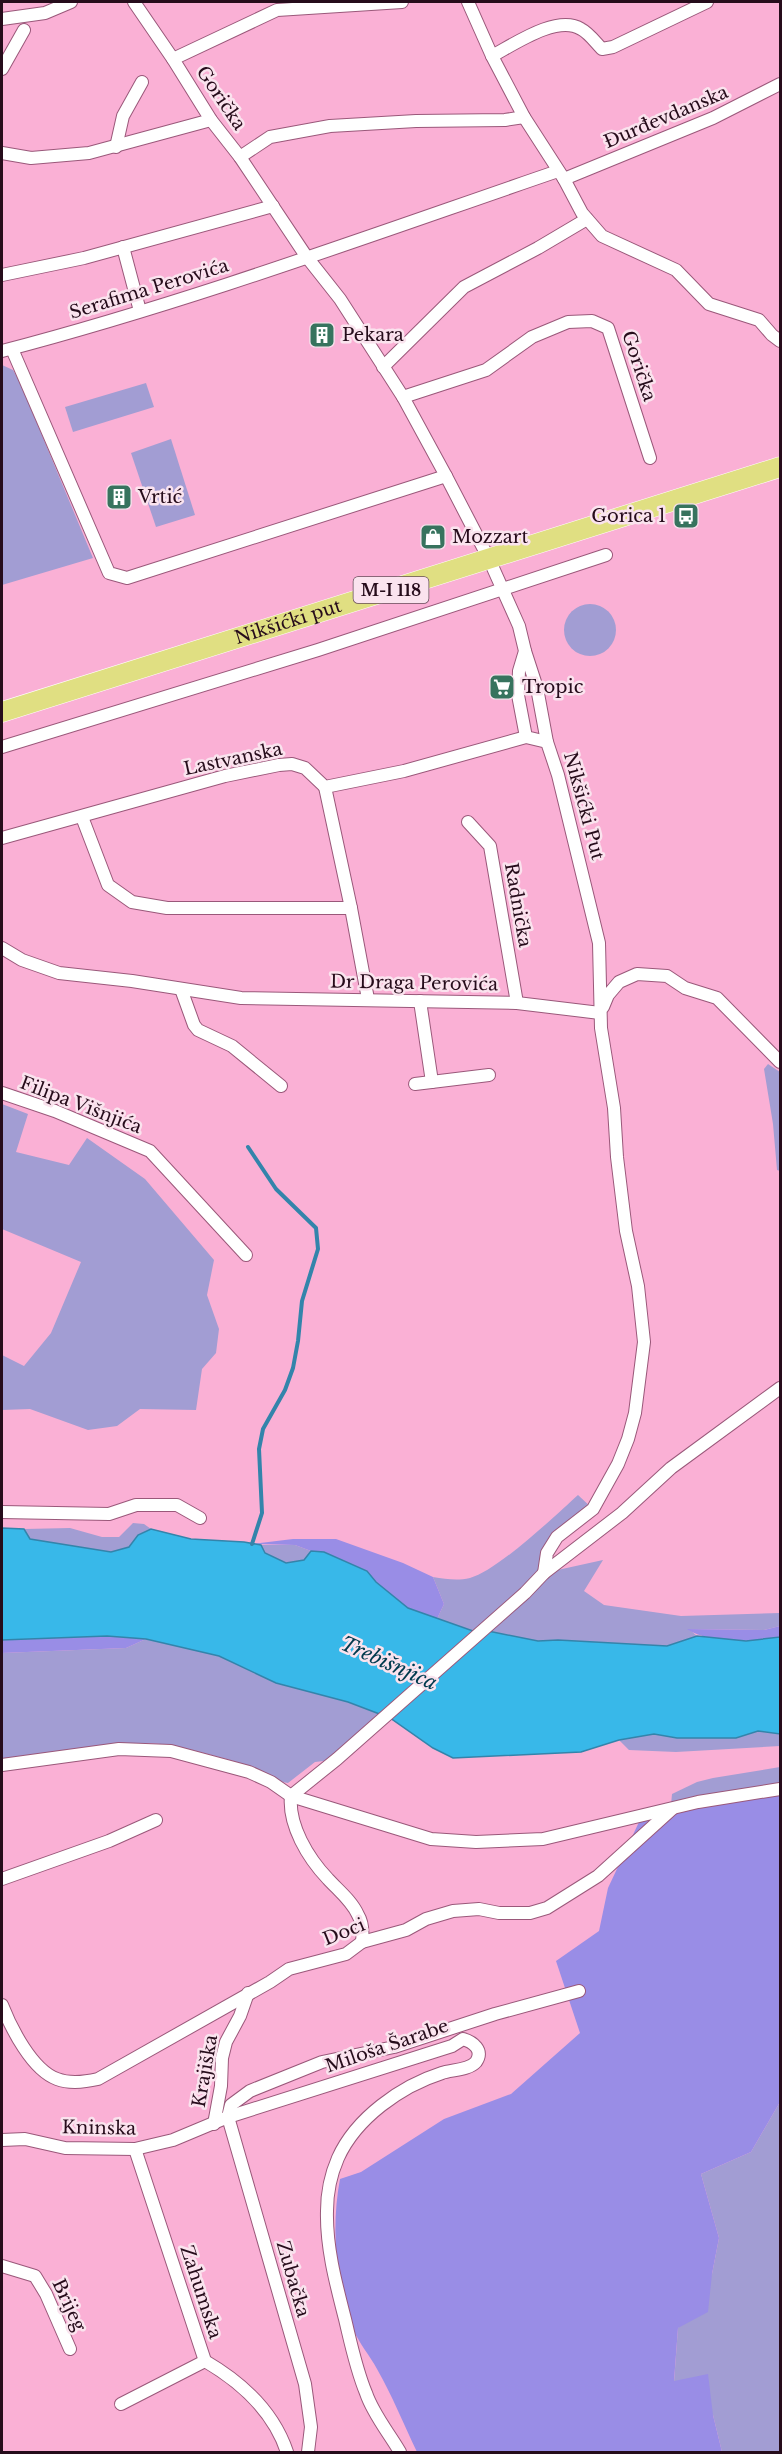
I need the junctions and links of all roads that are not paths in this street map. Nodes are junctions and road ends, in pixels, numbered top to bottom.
1 (71, 2) edge
2 (134, 2) edge
3 (402, 2) edge
4 (468, 2) edge
5 (707, 2) edge
6 (2, 19) edge
7 (24, 30) dead end
8 (492, 56) junction
9 (173, 59) junction
10 (2, 69) edge
11 (142, 82) dead end
12 (780, 84) edge
13 (524, 117) junction
14 (211, 120) junction
15 (116, 147) junction
16 (2, 153) edge
17 (240, 157) junction
18 (561, 175) junction
19 (273, 206) junction
20 (587, 219) junction
21 (123, 247) junction
22 (306, 256) junction
23 (2, 275) edge
24 (140, 311) junction
25 (780, 341) edge
26 (7, 350) edge
27 (383, 367) junction
28 (403, 397) junction
29 (650, 458) dead end
30 (780, 467) edge
31 (446, 476) junction
32 (606, 555) dead end
33 (489, 559) junction
34 (503, 590) junction
35 (525, 651) junction
36 (2, 712) edge
37 (526, 737) junction
38 (547, 742) junction
39 (2, 747) edge
40 (325, 787) junction
41 (82, 817) junction
42 (468, 822) dead end
43 (2, 838) edge
44 (351, 908) junction
45 (2, 948) edge
46 (181, 989) junction
47 (368, 999) junction
48 (420, 1001) junction
49 (516, 1003) junction
50 (600, 1013) junction
51 (780, 1062) edge
52 (489, 1075) dead end
53 (432, 1082) junction
54 (415, 1084) dead end
55 (281, 1086) dead end
56 (2, 1093) edge
57 (246, 1255) dead end
58 (780, 1388) edge
59 (2, 1512) edge
60 (200, 1518) dead end
61 (544, 1573) junction
62 (2, 1766) edge
63 (780, 1789) edge
64 (291, 1796) junction
65 (672, 1809) junction
66 (156, 1820) dead end
67 (2, 1879) edge
68 (362, 1942) junction
69 (579, 1991) dead end
70 (248, 1993) junction
71 (2, 2005) edge
72 (5, 2025) edge
73 (228, 2117) junction
74 (214, 2124) junction
75 (2, 2140) edge
76 (135, 2149) junction
77 (2, 2266) edge
78 (70, 2349) dead end
79 (205, 2361) junction
80 (121, 2404) dead end
81 (287, 2452) edge
82 (308, 2452) edge
83 (400, 2452) edge

1 - 6 street
2 - 9 street, Gorička
3 - 9 street, Gorička
4 - 8 street
5 - 8 street
7 - 10 street
8 - 13 street
9 - 14 street, Gorička
11 - 15 street
12 - 18 street, Đurđevdanska
13 - 17 street, Gorička
13 - 18 street
14 - 15 street
14 - 17 street, Gorička
15 - 16 street
17 - 19 street, Gorička
18 - 20 street
18 - 22 street
19 - 21 street
19 - 22 street, Gorička
20 - 25 street
20 - 27 street
21 - 23 street
21 - 24 street
22 - 24 street, Serafima Perovića
22 - 27 street, Gorička
24 - 26 street, Serafima Perovića
26 - 31 street
27 - 28 street, Gorička
28 - 29 street, Gorička
28 - 31 street, Gorička
30 - 33 main road, Nikšićki put / M-I 118
31 - 33 street, Gorička
32 - 34 street, Nikšićki put
33 - 34 street, Gorička
33 - 36 main road, Nikšićki put / M-I 118
34 - 35 street, Gorička
34 - 39 street, Nikšićki put
35 - 37 street
35 - 38 street
37 - 38 street, Nikšićki Put
37 - 40 street
38 - 50 street, Nikšićki Put
40 - 41 street, Lastvanska
40 - 44 street
41 - 43 street, Lastvanska
41 - 44 street
42 - 49 street, Radnička
44 - 47 street
45 - 46 street, Dr Draga Perovića
46 - 47 street, Dr Draga Perovića
46 - 55 street
47 - 48 street, Dr Draga Perovića
48 - 49 street, Dr Draga Perovića
48 - 53 street
49 - 50 street, Dr Draga Perovića
50 - 51 street
50 - 61 street, Nikšićki Put
52 - 53 street
53 - 54 street
56 - 57 street, Filipa Višnjića
58 - 61 street
59 - 60 street
61 - 64 street
62 - 64 street
63 - 65 street
64 - 65 street
64 - 68 street
65 - 68 street, Doci
66 - 67 street
68 - 70 street, Doci
69 - 73 street, Miloša Šarabe
70 - 72 street, Doci
70 - 74 street, Krajiška
71 - 72 street, Doci
73 - 74 street, Kninska
73 - 82 street, Zubačka
73 - 83 street, Miloša Šarabe
74 - 76 street, Kninska
75 - 76 street, Kninska
76 - 79 street, Zahumska
77 - 78 street, Brijeg
79 - 80 street
79 - 81 street, Zahumska

